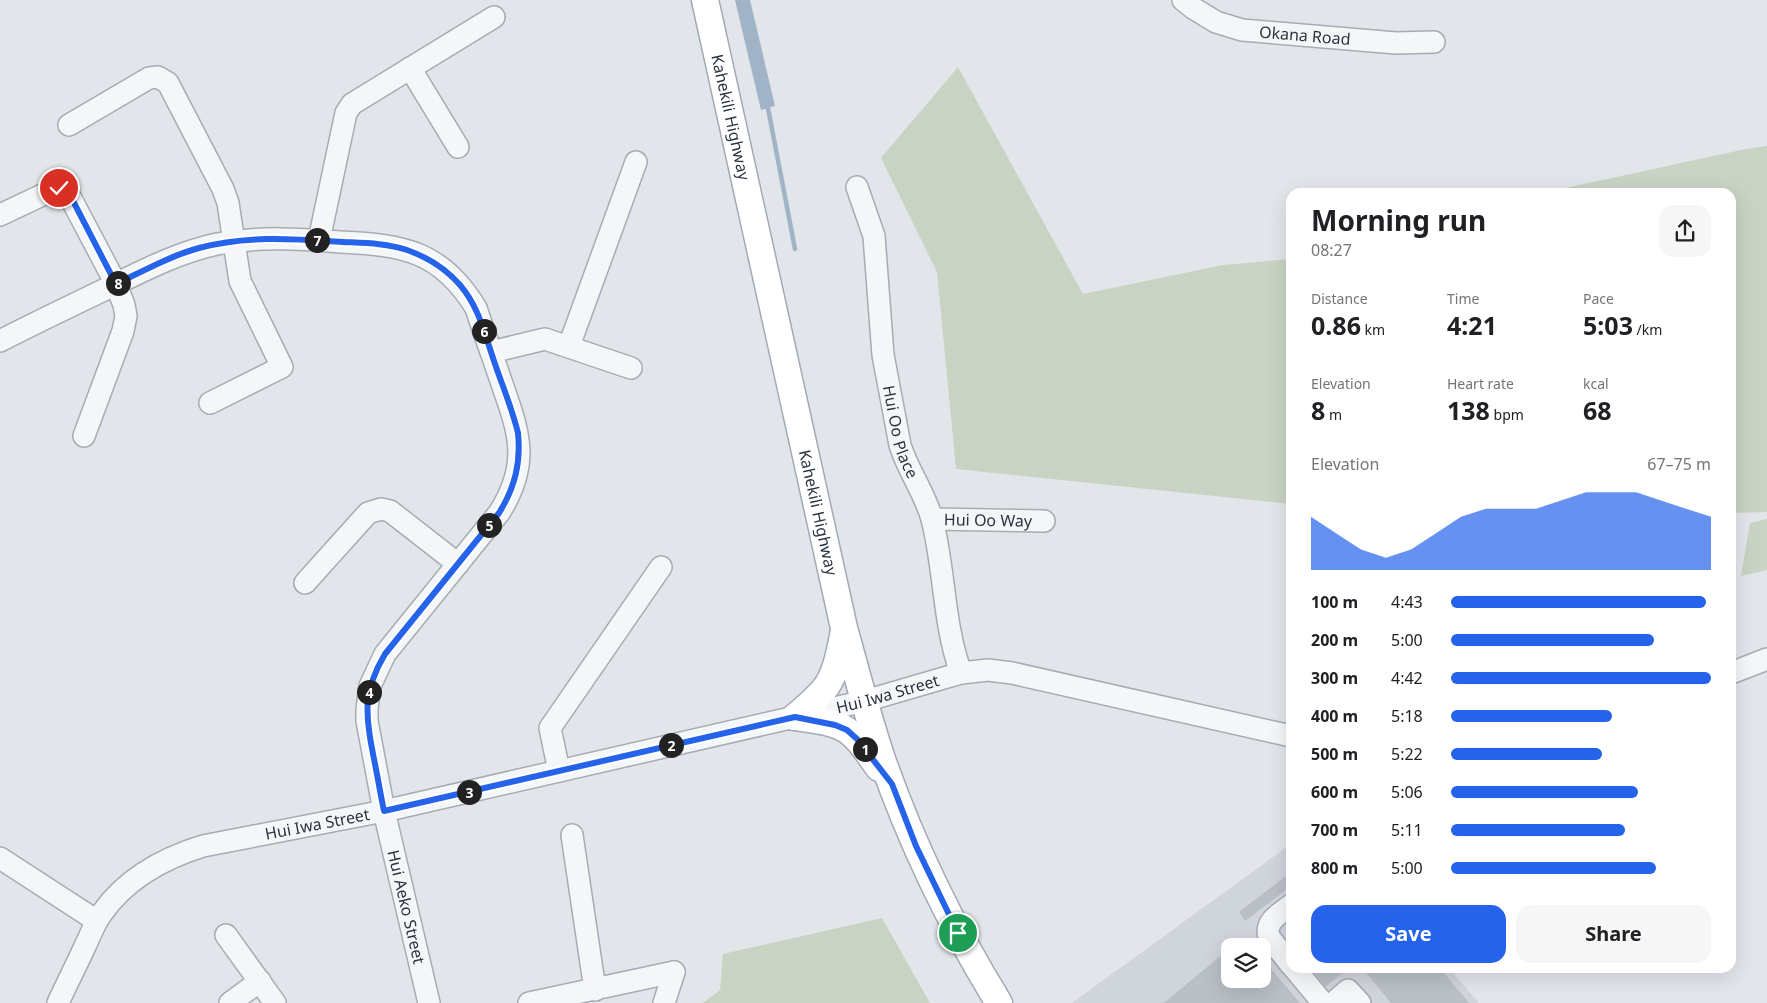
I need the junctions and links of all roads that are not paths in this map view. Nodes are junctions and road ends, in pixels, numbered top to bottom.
1 (705, 0) edge
2 (1183, 0) edge
3 (494, 17) dead end
4 (1434, 42) dead end
5 (410, 68) junction
6 (69, 125) dead end
7 (458, 147) dead end
8 (636, 162) dead end
9 (857, 187) dead end
10 (0, 215) edge
11 (319, 240) junction
12 (234, 242) junction
13 (116, 284) junction
14 (0, 341) edge
15 (569, 346) junction
16 (491, 352) junction
17 (631, 368) dead end
18 (210, 403) dead end
19 (84, 436) dead end
20 (932, 519) junction
21 (1044, 520) dead end
22 (458, 564) junction
23 (661, 567) dead end
24 (305, 583) dead end
25 (844, 628) junction
26 (1767, 659) edge
27 (1736, 671) edge
28 (961, 673) junction
29 (865, 701) junction
30 (795, 717) junction
31 (1286, 735) edge
32 (559, 771) junction
33 (892, 784) junction
34 (384, 811) junction
35 (572, 835) dead end
36 (0, 858) edge
37 (1286, 908) edge
38 (98, 921) junction
39 (226, 935) dead end
40 (1286, 959) edge
41 (1298, 973) edge
42 (260, 981) junction
43 (595, 990) junction
44 (58, 1003) edge
45 (230, 1003) edge
46 (275, 1003) edge
47 (429, 1003) edge
48 (529, 1003) edge
49 (664, 1003) edge
50 (999, 1003) edge
51 (1323, 1003) edge
52 (1333, 1003) edge
53 (1360, 1003) edge

1 - 25 main road, Kahekili Highway
2 - 4 street, Okana Road
3 - 5 street
5 - 7 street
5 - 11 street
6 - 12 street
8 - 15 street
9 - 20 street, Hui Oo Place
10 - 13 street
11 - 12 street, Hui Aeko Street
11 - 16 street, Hui Aeko Street
12 - 13 street, Hui Aeko Street
12 - 18 street
13 - 14 street, Hui Aeko Street
13 - 19 street
15 - 16 street
15 - 17 street
16 - 22 street, Hui Aeko Street
20 - 21 street, Hui Oo Way
20 - 28 street, Hui Oo Place
22 - 24 street
22 - 34 street, Hui Aeko Street
23 - 32 street
25 - 29 main road, Kahekili Highway
25 - 30 main road
26 - 27 street
28 - 29 street, Hui Iwa Street
28 - 31 street, Hui Iwa Street
29 - 30 street, Hui Iwa Street
29 - 33 main road, Kahekili Highway
30 - 32 street, Hui Iwa Street
30 - 33 main road
32 - 34 street, Hui Iwa Street
33 - 50 main road, Kahekili Highway
34 - 38 street, Hui Iwa Street
34 - 47 street, Hui Aeko Street
35 - 43 street
36 - 38 street
37 - 40 street
38 - 44 street, Hui Iwa Street
39 - 42 street
41 - 51 street
42 - 45 street
42 - 46 street
43 - 48 street
43 - 49 street
52 - 53 street

